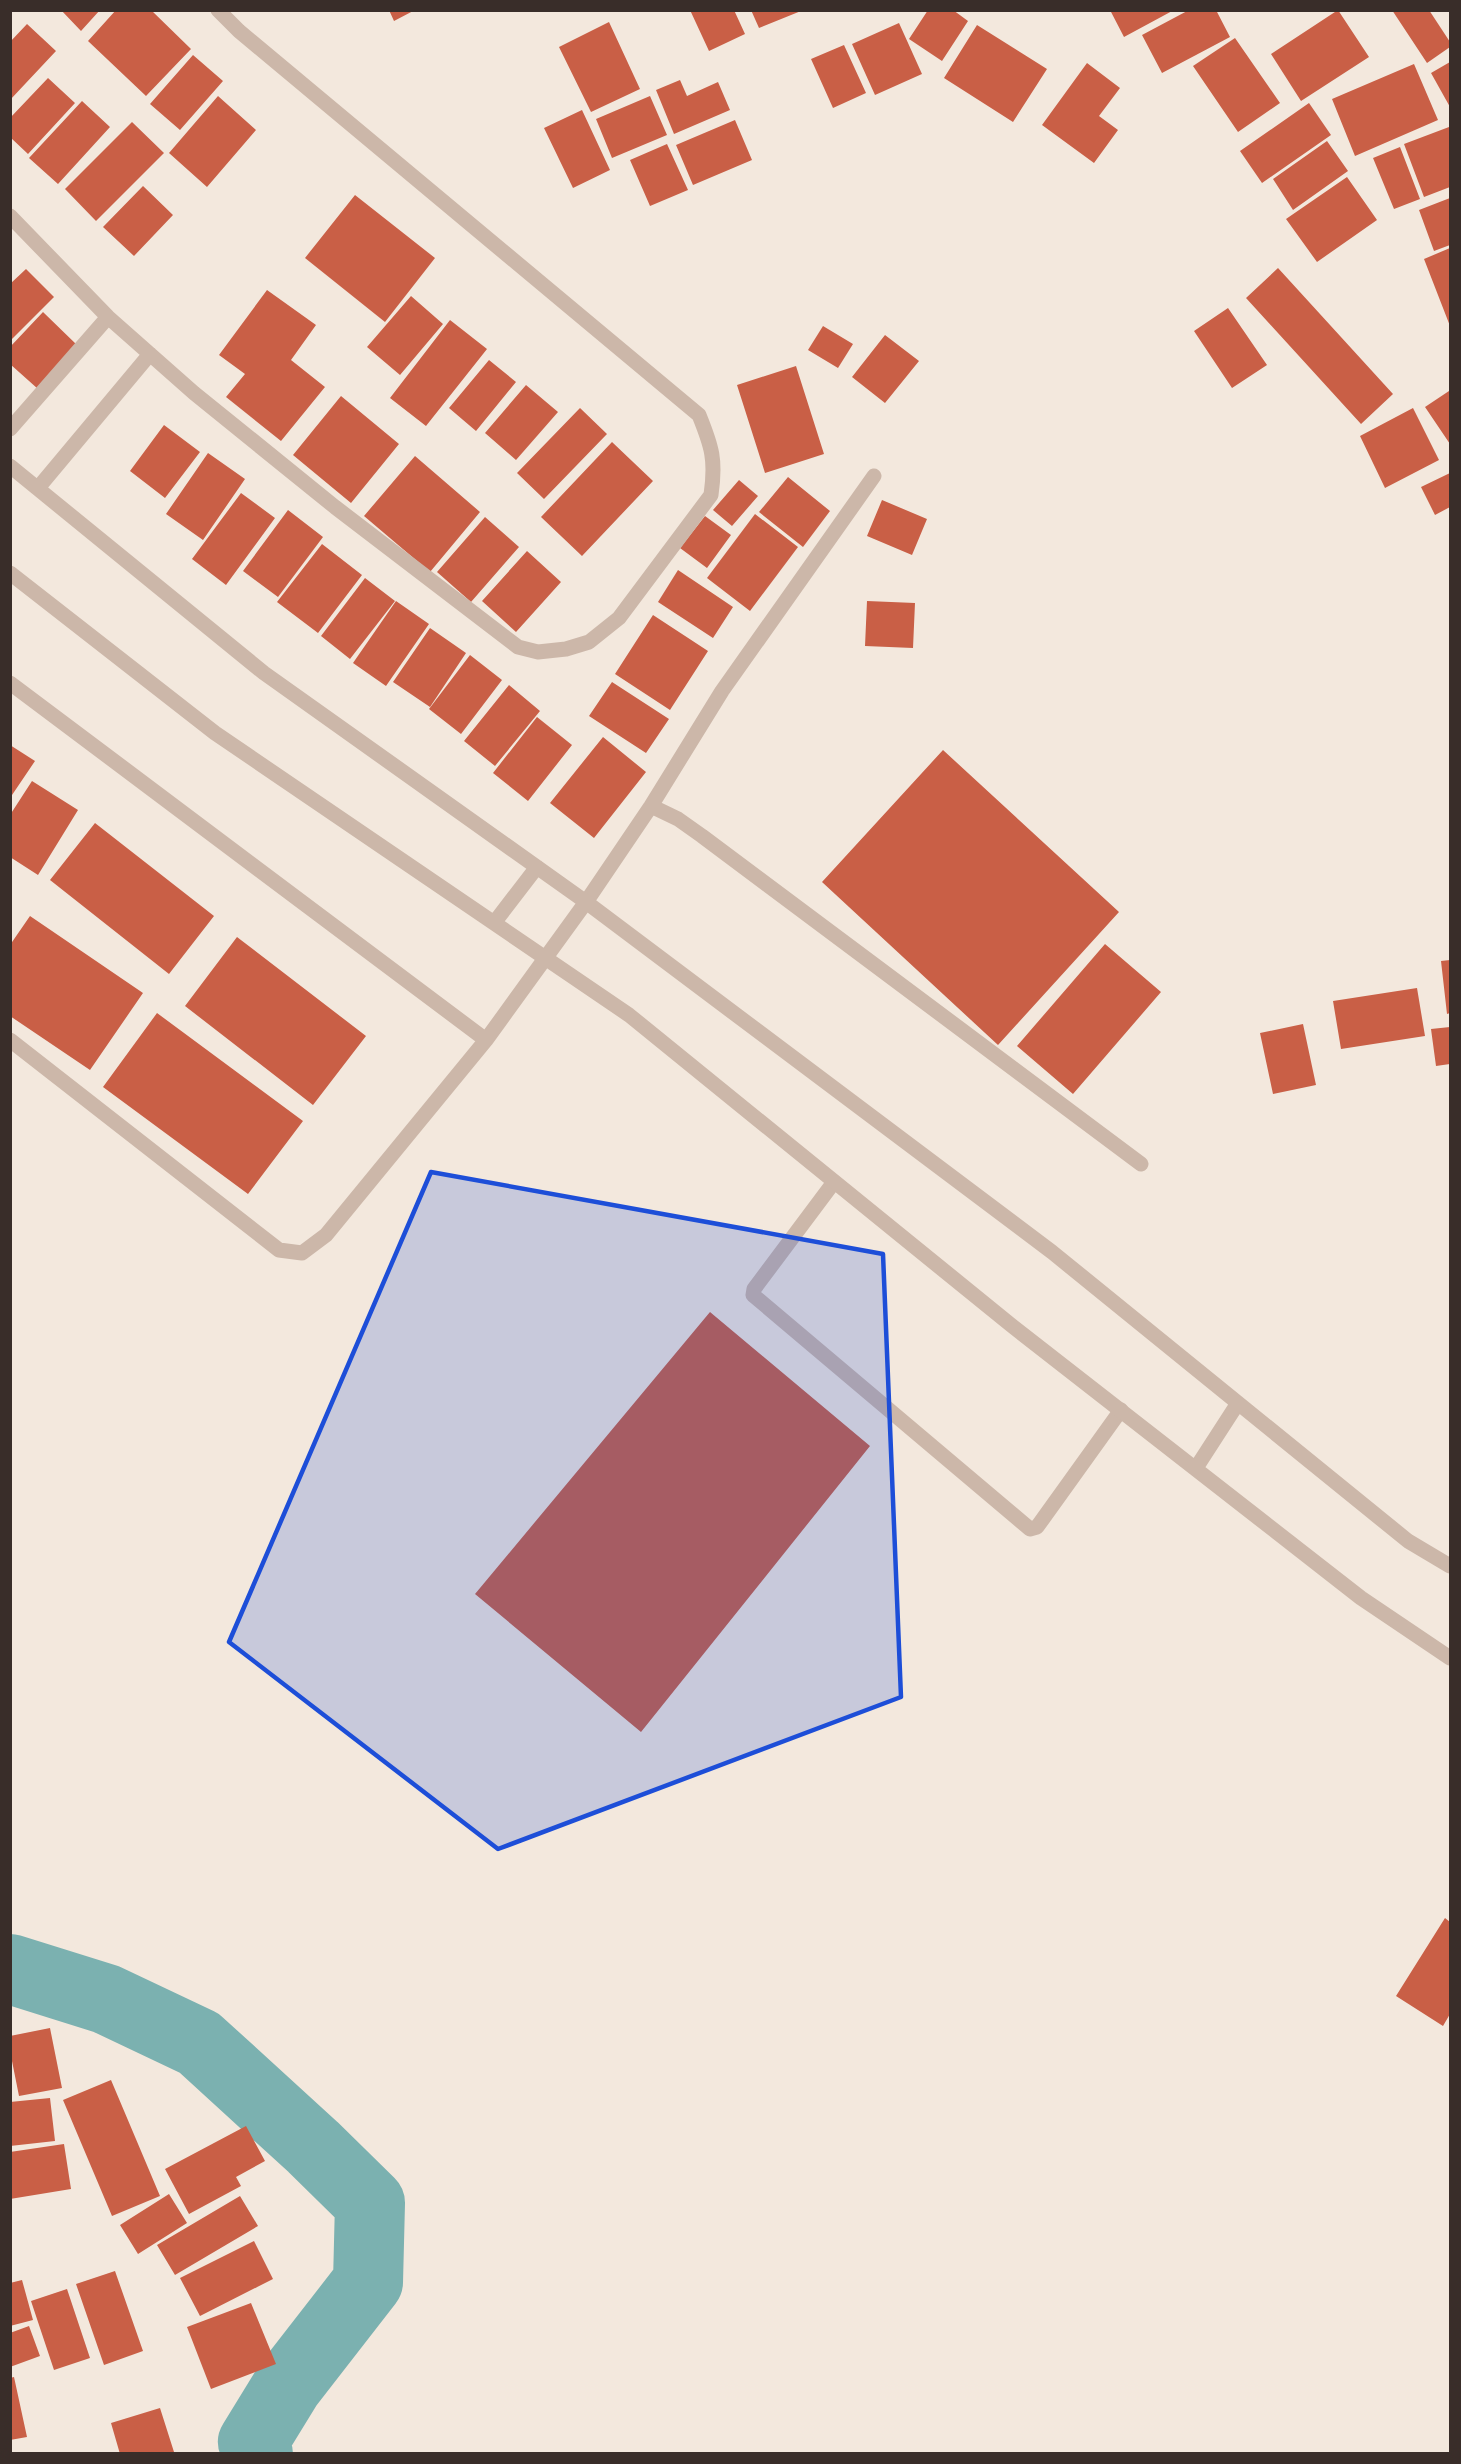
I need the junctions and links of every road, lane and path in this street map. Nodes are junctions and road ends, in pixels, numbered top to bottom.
1 (218, 10) edge
2 (10, 216) edge
3 (108, 317) junction
4 (150, 354) junction
5 (10, 429) edge
6 (10, 466) edge
7 (874, 476) dead end
8 (38, 488) junction
9 (10, 573) edge
10 (10, 682) edge
11 (651, 806) junction
12 (537, 867) junction
13 (585, 902) junction
14 (494, 923) junction
15 (546, 959) junction
16 (10, 1040) edge
17 (486, 1040) junction
18 (1141, 1164) dead end
19 (834, 1182) junction
20 (1238, 1403) junction
21 (1121, 1410) junction
22 (1196, 1468) junction
23 (1450, 1566) edge
24 (1450, 1658) edge

1 - 4 street
2 - 3 street
3 - 4 street
3 - 5 street
4 - 8 street
6 - 8 street
7 - 11 street
8 - 12 street
9 - 14 street
10 - 17 street
11 - 13 street
11 - 18 street
12 - 13 street
12 - 14 street
13 - 15 street
13 - 20 street
14 - 15 street
15 - 17 street
15 - 19 street
16 - 17 street
19 - 21 street
19 - 21 street
20 - 22 street
20 - 23 street
21 - 22 street
22 - 24 street

